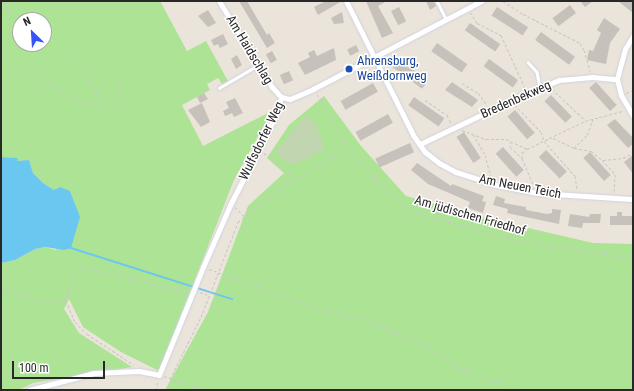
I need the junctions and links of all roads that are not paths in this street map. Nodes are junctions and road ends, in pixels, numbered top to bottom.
1 (219, 1) edge
2 (346, 1) edge
3 (437, 1) edge
4 (481, 1) edge
5 (447, 19) junction
6 (633, 36) edge
7 (373, 58) junction
8 (528, 62) dead end
9 (258, 64) junction
10 (617, 79) junction
11 (540, 87) junction
12 (219, 88) dead end
13 (281, 97) junction
14 (633, 116) edge
15 (420, 144) junction
16 (633, 199) edge
17 (29, 390) edge

1 - 9 street, Am Haidschlag
2 - 7 street, Am Neuen Teich
3 - 5 lane
4 - 5 street, Wulfsdorfer Weg
5 - 7 street, Wulfsdorfer Weg
6 - 10 street
7 - 13 street, Wulfsdorfer Weg
7 - 15 street, Am Neuen Teich
8 - 11 lane
9 - 12 lane
9 - 13 street, Am Haidschlag
10 - 11 street, Bredenbekweg
10 - 14 street
11 - 15 street, Bredenbekweg
13 - 17 street, Wulfsdorfer Weg
15 - 16 street, Am Neuen Teich

